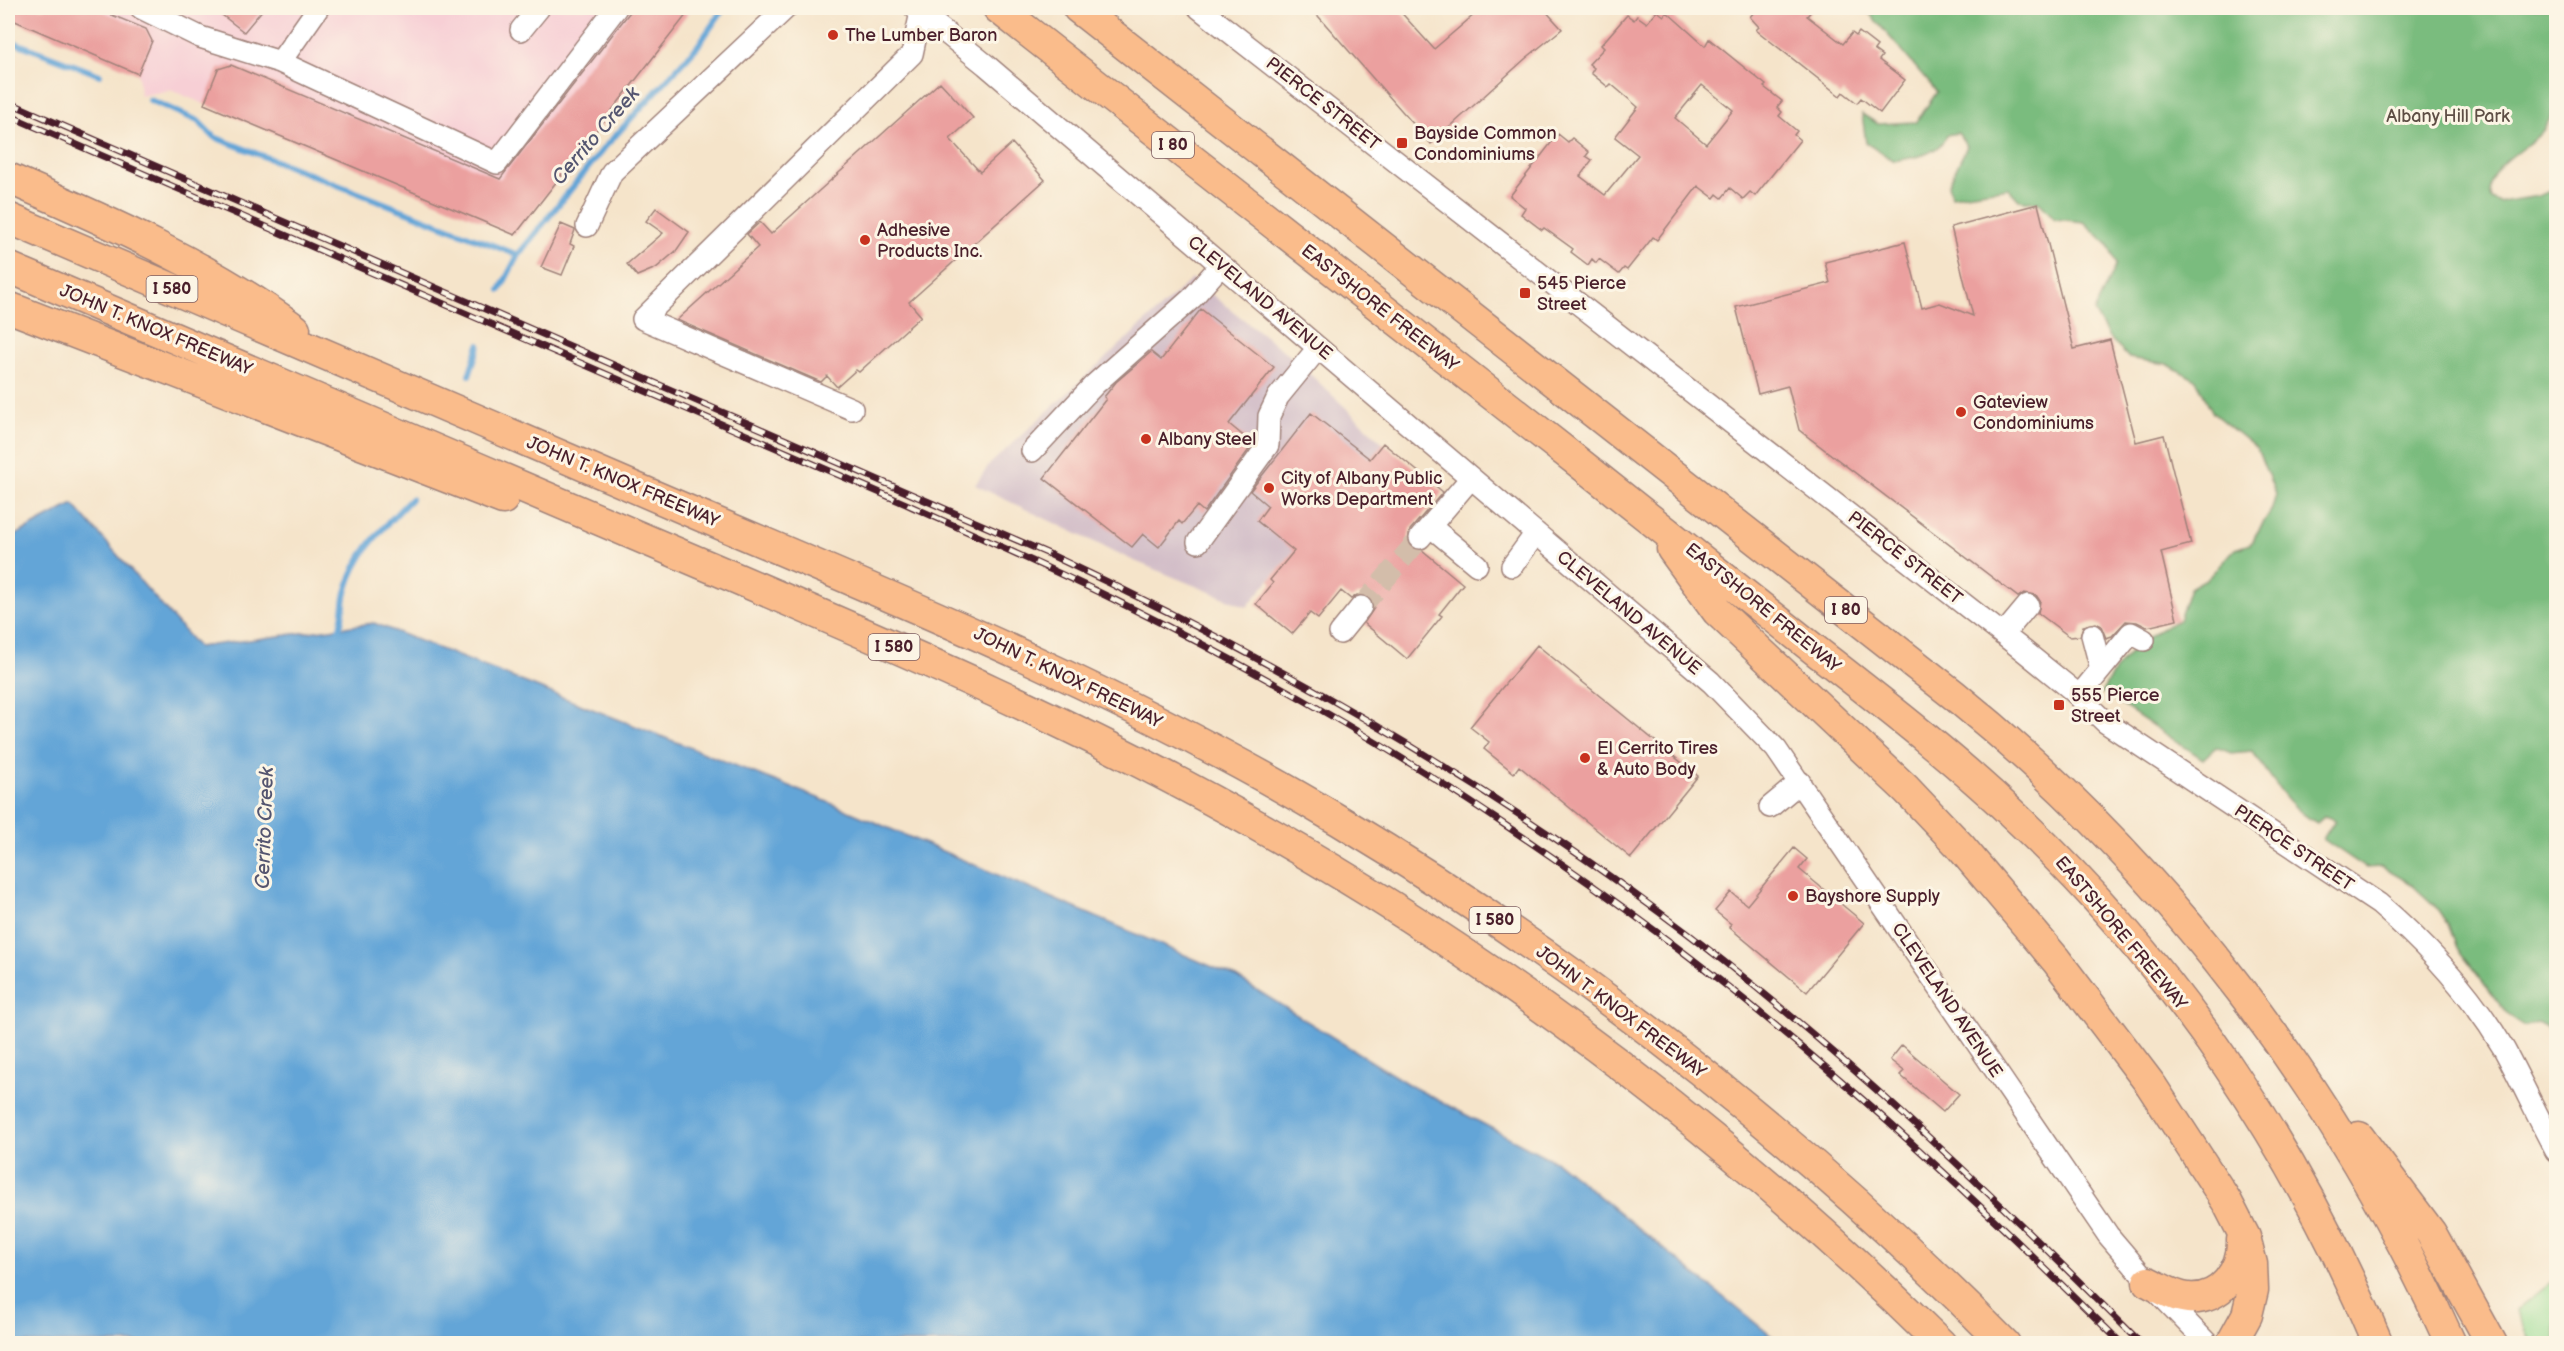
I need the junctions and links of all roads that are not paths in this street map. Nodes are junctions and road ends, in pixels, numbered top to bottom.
1 (141, 8) edge
2 (318, 8) edge
3 (539, 8) edge
4 (616, 8) edge
5 (786, 8) edge
6 (998, 8) edge
7 (1078, 8) edge
8 (1199, 8) edge
9 (918, 10) edge
10 (521, 30) dead end
11 (280, 62) junction
12 (8, 178) edge
13 (8, 218) edge
14 (587, 226) dead end
15 (1221, 265) junction
16 (8, 267) edge
17 (8, 307) edge
18 (1318, 348) junction
19 (336, 360) junction
20 (852, 409) dead end
21 (1032, 451) dead end
22 (1471, 478) junction
23 (1649, 518) junction
24 (619, 528) junction
25 (1536, 533) junction
26 (1198, 542) dead end
27 (1477, 565) dead end
28 (1512, 566) dead end
29 (2028, 605) dead end
30 (1361, 607) tunnel mouth
31 (1340, 633) dead end
32 (2003, 635) junction
33 (2092, 635) dead end
34 (2144, 640) dead end
35 (2101, 669) junction
36 (2079, 696) junction
37 (1800, 782) junction
38 (1770, 807) dead end
39 (2241, 991) junction
40 (2556, 1151) edge
41 (2234, 1214) junction
42 (2148, 1282) junction
43 (2490, 1338) edge
44 (1941, 1344) edge
45 (2005, 1344) edge
46 (2208, 1344) edge
47 (2231, 1344) edge
48 (2378, 1344) edge
49 (2451, 1344) edge

1 - 11 street
2 - 11 street
3 - 10 street
4 - 11 street
5 - 14 street
6 - 23 highway, EASTSHORE FREEWAY / I 80
7 - 39 highway, I 80
8 - 32 street, PIERCE STREET
9 - 15 street, CLEVELAND AVENUE
9 - 20 street
12 - 19 highway
13 - 19 highway, JOHN T. KNOX FREEWAY / I 580
15 - 18 street, CLEVELAND AVENUE
15 - 21 street
16 - 24 highway, JOHN T. KNOX FREEWAY / I 580
17 - 24 highway
18 - 22 street, CLEVELAND AVENUE
18 - 26 street
19 - 45 highway, JOHN T. KNOX FREEWAY / I 580
22 - 25 street, CLEVELAND AVENUE
22 - 27 street
23 - 41 highway
23 - 48 highway, EASTSHORE FREEWAY / I 80
24 - 44 highway, JOHN T. KNOX FREEWAY / I 580
25 - 28 street
25 - 37 street, CLEVELAND AVENUE
29 - 32 street
30 - 31 street
32 - 36 street, PIERCE STREET
33 - 35 street
34 - 35 street
35 - 36 street
36 - 40 street, PIERCE STREET
37 - 38 street
37 - 42 street, CLEVELAND AVENUE
39 - 43 highway
39 - 49 highway, I 80
41 - 42 highway
41 - 47 highway
42 - 46 street, CLEVELAND AVENUE

